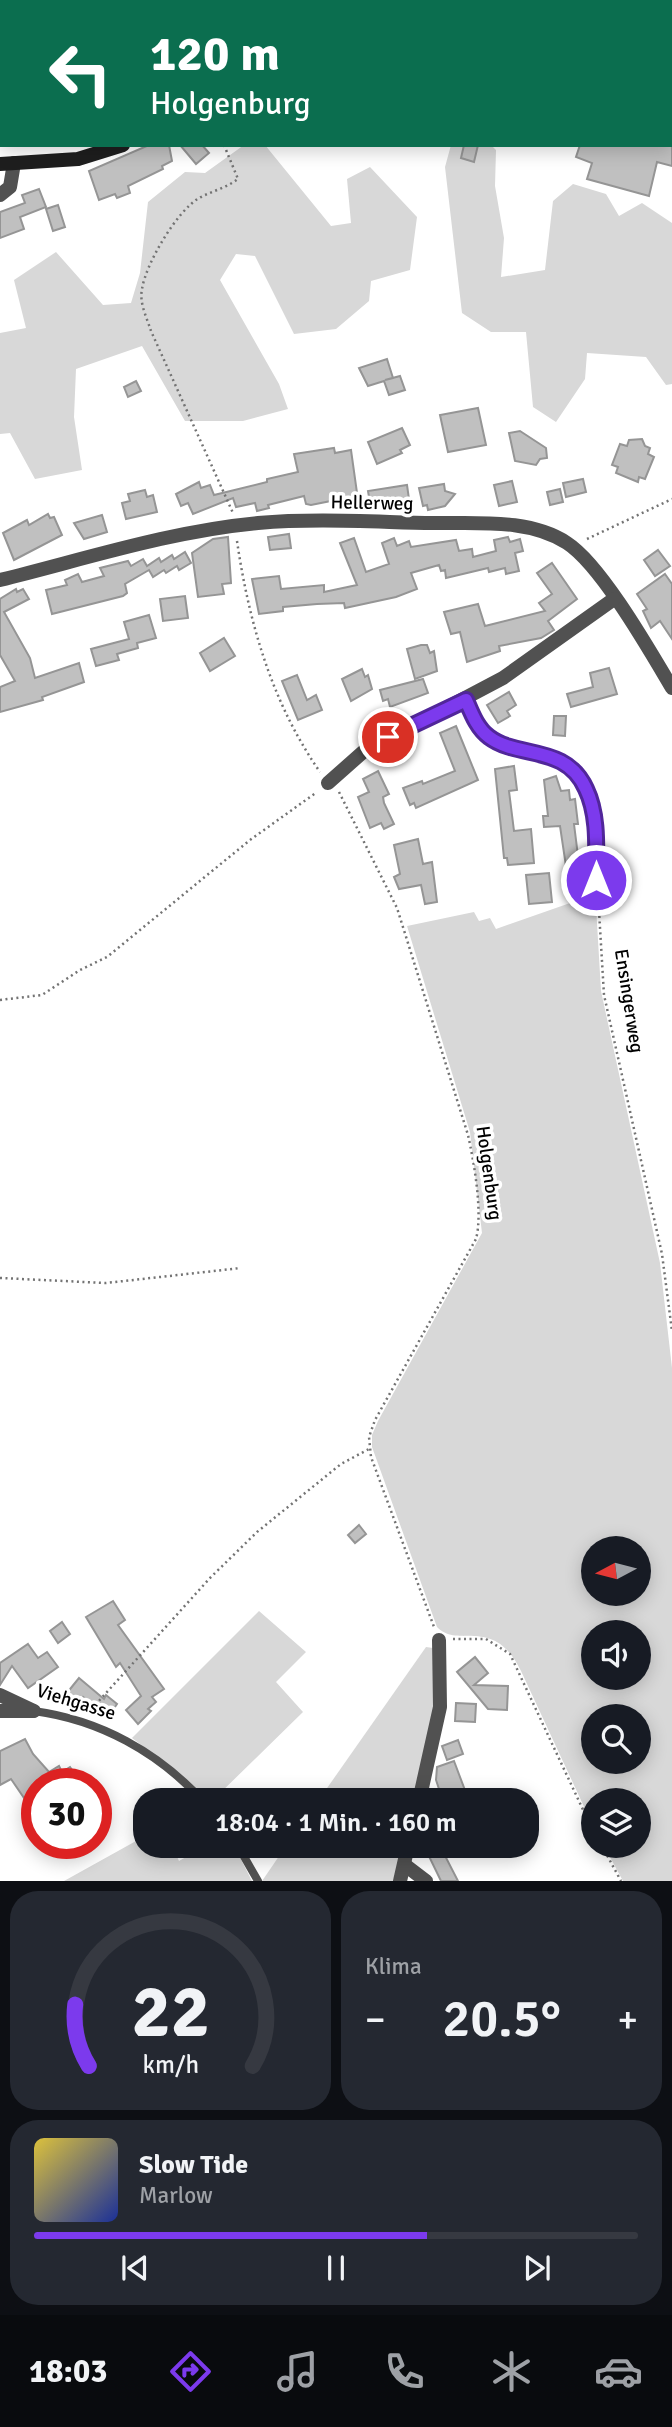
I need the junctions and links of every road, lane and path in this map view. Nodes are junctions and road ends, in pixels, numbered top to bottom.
1 (117, 147) edge
2 (225, 147) edge
3 (7, 164) edge
4 (0, 195) edge
5 (672, 499) edge
6 (236, 526) junction
7 (576, 550) junction
8 (0, 580) edge
9 (614, 599) junction
10 (672, 688) edge
11 (466, 700) junction
12 (330, 782) junction
13 (596, 880) joint
14 (0, 1000) edge
15 (241, 1268) dead end
16 (0, 1278) edge
17 (672, 1331) edge
18 (369, 1449) junction
19 (439, 1640) junction
20 (0, 1695) edge
21 (0, 1711) edge
22 (34, 1711) junction
23 (82, 1721) junction
24 (190, 1788) edge
25 (422, 1788) edge
26 (581, 1805) edge
27 (244, 1858) edge
28 (406, 1858) edge
29 (609, 1858) edge
30 (405, 1865) junction
31 (258, 1881) edge
32 (400, 1881) edge
33 (426, 1881) edge
34 (621, 1881) edge

1 - 3 main road
2 - 6 path, Holgenburg
3 - 4 street
5 - 7 path
6 - 7 street, Hellerweg
6 - 8 street, Hellerweg
6 - 12 path, Holgenburg
7 - 9 street, Hellerweg
9 - 10 street, Hellerweg
9 - 11 street
11 - 12 street
11 - 13 street
12 - 14 path
12 - 18 path, Holgenburg
13 - 17 path, Ensingerweg
15 - 16 path
18 - 19 path
18 - 23 path
19 - 25 street
19 - 26 path
20 - 22 street, Viehgasse
21 - 22 street
22 - 23 lane, Viehgasse
23 - 24 lane, Viehgasse
27 - 31 lane
28 - 30 street
29 - 34 path
30 - 32 street
30 - 33 street

